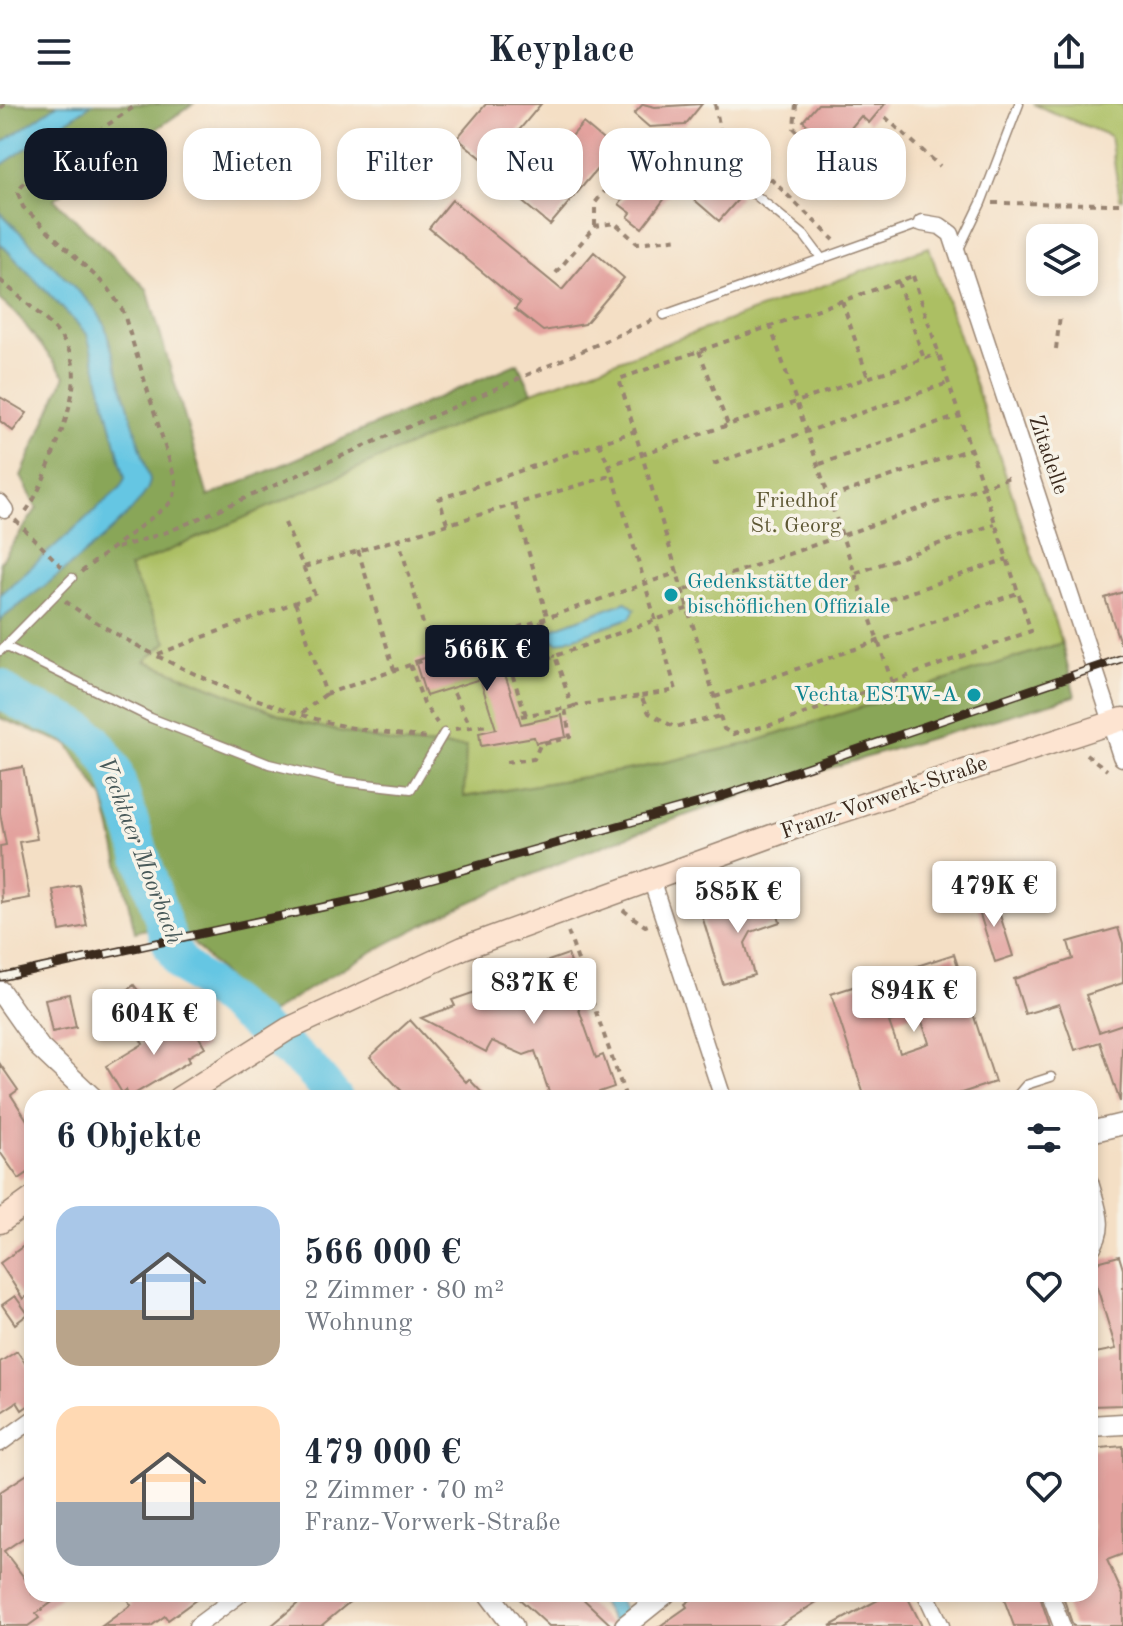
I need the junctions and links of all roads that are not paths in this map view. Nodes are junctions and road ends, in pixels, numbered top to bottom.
1 (1019, 104) edge
2 (761, 200) edge
3 (922, 223) joint
4 (957, 252) junction
5 (822, 259) junction
6 (664, 315) road end
7 (70, 576) road end
8 (3, 649) edge
9 (1118, 720) edge
10 (442, 737) road end
11 (1123, 756) edge
12 (651, 879) junction
13 (0, 991) edge
14 (1051, 1077) dead end
15 (85, 1090) edge
16 (192, 1090) edge
17 (720, 1090) edge
18 (1022, 1090) edge
19 (1123, 1124) edge
20 (1098, 1130) edge
21 (24, 1205) edge
22 (1098, 1209) edge
23 (0, 1222) edge
24 (1098, 1241) edge
25 (1123, 1424) edge
26 (24, 1426) edge
27 (1098, 1426) edge
28 (0, 1443) edge
29 (229, 1602) edge
30 (495, 1602) edge
31 (655, 1602) edge
32 (930, 1602) edge
33 (1053, 1602) edge
34 (630, 1621) edge
35 (197, 1626) edge
36 (513, 1626) edge
37 (941, 1626) edge
38 (1062, 1626) edge

1 - 4 lane
2 - 5 lane
3 - 4 street, Zitadelle
3 - 5 lane
4 - 9 street, Zitadelle
5 - 6 lane
7 - 8 lane
8 - 10 lane
9 - 11 street
9 - 12 main road, Franz-Vorwerk-Straße
12 - 16 main road, Franz-Vorwerk-Straße
12 - 17 street
13 - 15 street
14 - 18 lane
19 - 20 street
21 - 23 main road
22 - 24 street
25 - 27 street
26 - 28 street
29 - 35 street
30 - 36 street
31 - 34 street
32 - 37 street
33 - 38 street

